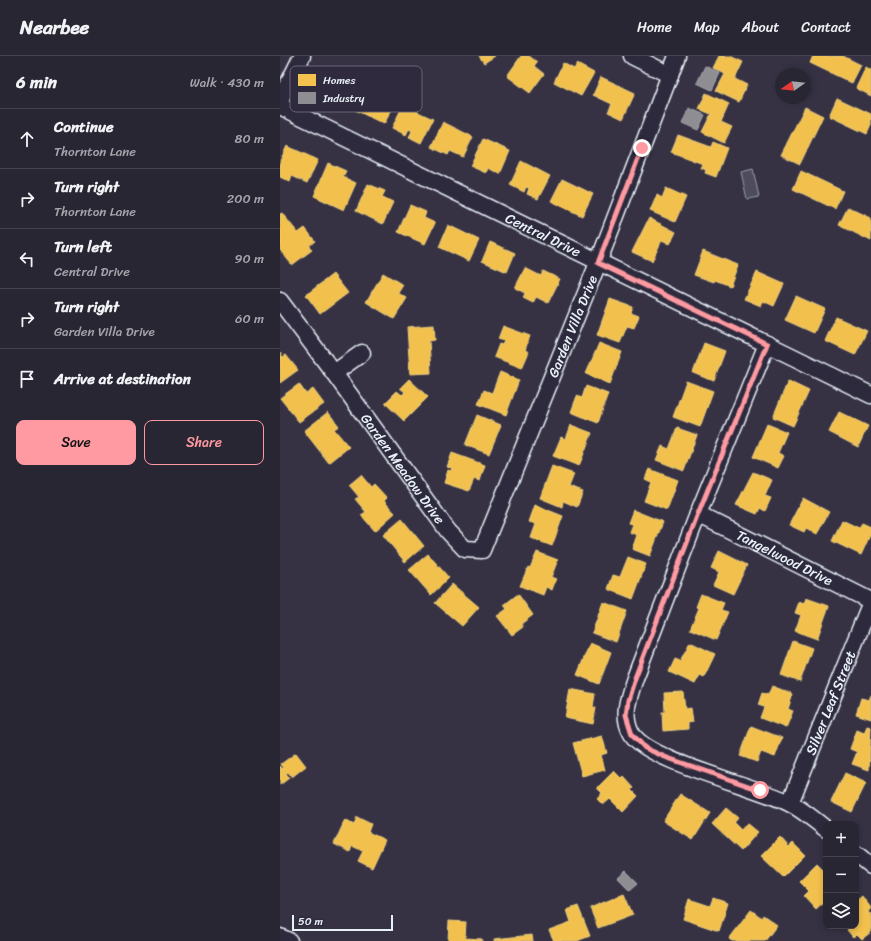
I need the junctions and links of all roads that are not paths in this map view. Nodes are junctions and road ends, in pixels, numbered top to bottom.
1 (302, 56) edge
2 (632, 56) edge
3 (677, 56) edge
4 (297, 66) edge
5 (670, 75) junction
6 (290, 81) edge
7 (280, 101) edge
8 (280, 106) edge
9 (290, 111) edge
10 (292, 112) edge
11 (598, 263) junction
12 (280, 302) edge
13 (767, 344) junction
14 (362, 353) dead end
15 (334, 373) junction
16 (871, 395) edge
17 (698, 514) junction
18 (482, 550) joint
19 (871, 601) edge
20 (790, 803) junction
21 (823, 827) edge
22 (859, 856) edge
23 (871, 866) edge
24 (280, 937) edge
25 (289, 941) edge

1 - 4 street
2 - 5 street
3 - 5 street, Garden Villa Drive
5 - 11 street, Garden Villa Drive
6 - 7 street
8 - 9 street, Central Drive
10 - 11 street, Central Drive
11 - 13 street, Central Drive
11 - 18 street, Garden Villa Drive
12 - 15 street, Garden Meadow Drive
13 - 16 street, Central Drive
13 - 17 street
14 - 15 street
15 - 18 street, Garden Meadow Drive
17 - 19 street, Tangelwood Drive
17 - 20 street
19 - 20 street, Silver Leaf Street
20 - 21 street
22 - 23 street
24 - 25 street

